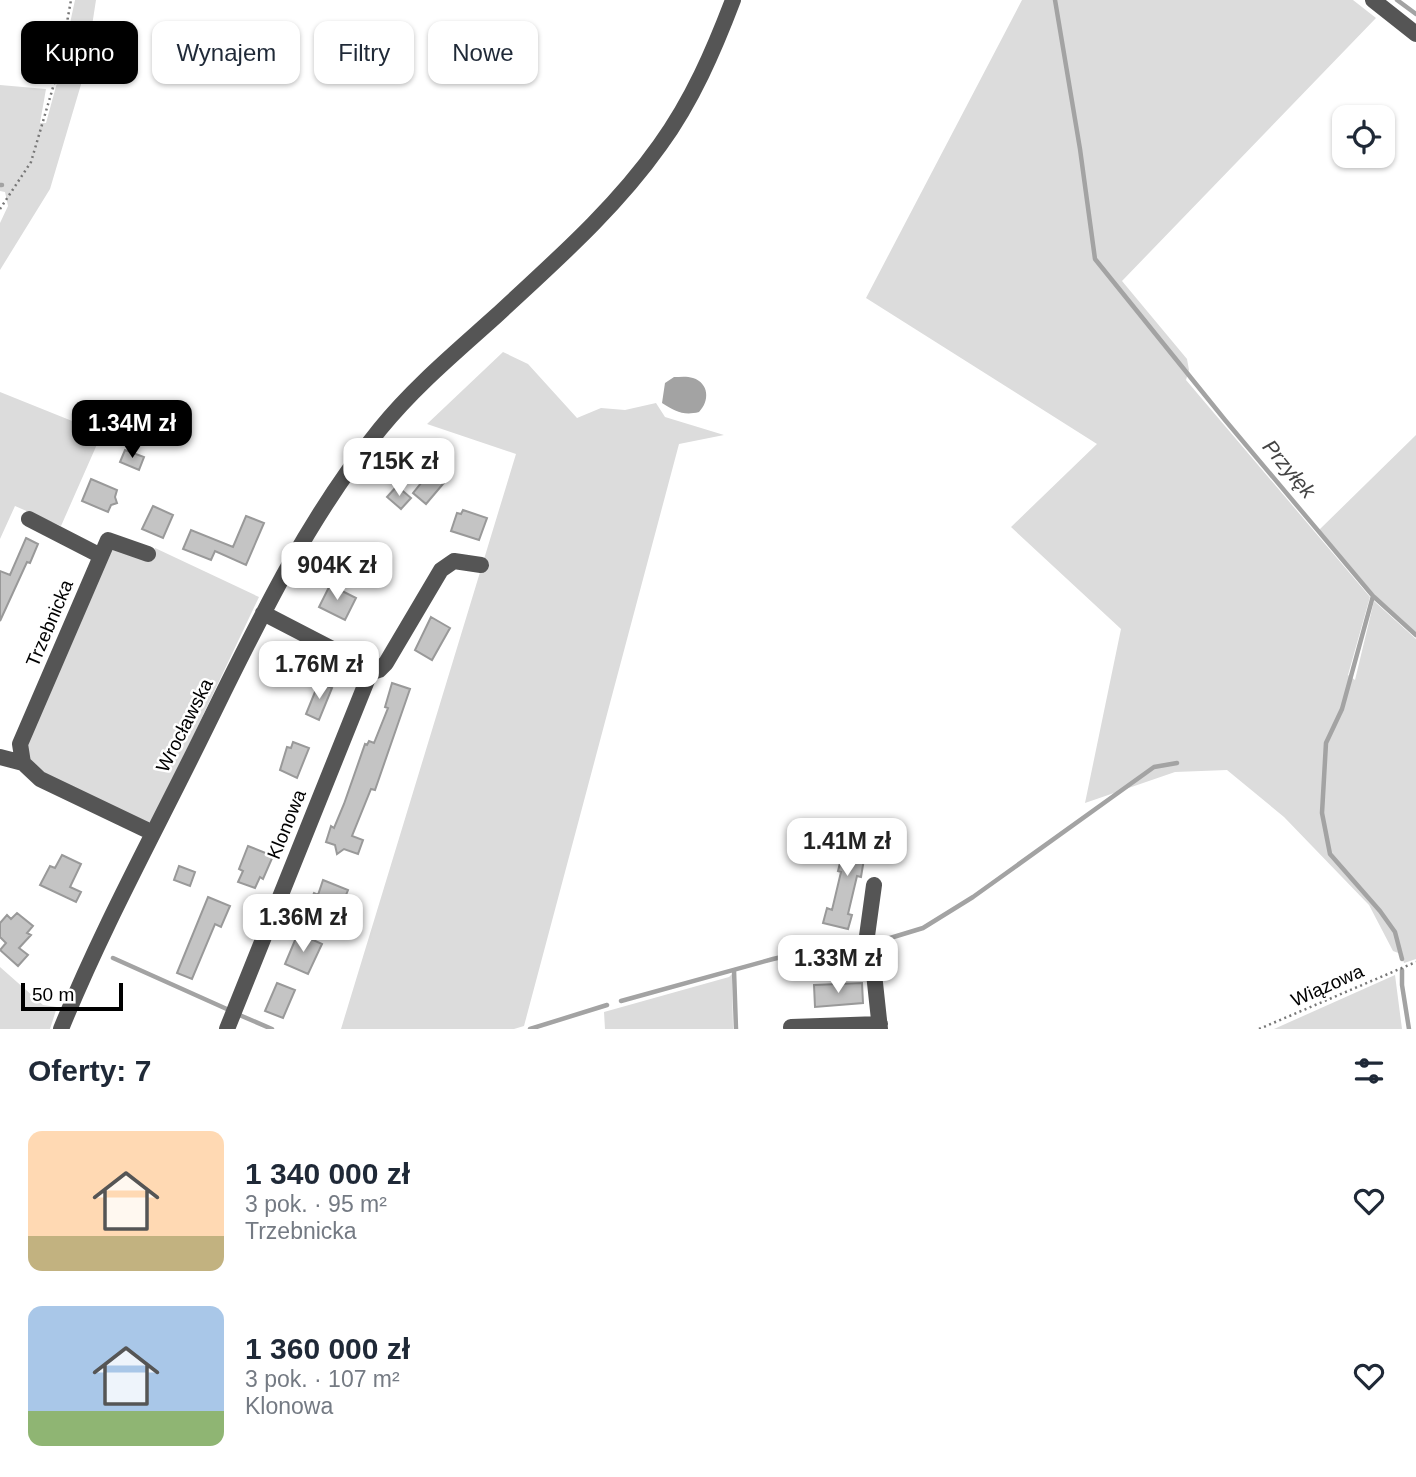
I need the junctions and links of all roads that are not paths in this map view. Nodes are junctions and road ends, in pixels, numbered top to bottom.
1 (733, 0) edge
2 (1373, 0) edge
3 (1416, 34) edge
4 (29, 519) dead end
5 (148, 554) dead end
6 (101, 556) junction
7 (481, 565) dead end
8 (263, 613) junction
9 (370, 673) junction
10 (0, 757) edge
11 (23, 762) junction
12 (153, 834) junction
13 (874, 885) dead end
14 (880, 1026) edge
15 (791, 1027) dead end
16 (61, 1029) edge
17 (227, 1029) edge

1 - 8 street, Wrocławska
2 - 3 street
4 - 6 street
5 - 6 street
6 - 11 street, Trzebnicka
7 - 9 street, Klonowa
8 - 9 street
8 - 12 street, Wrocławska
9 - 17 street, Klonowa
10 - 11 street
11 - 12 street
12 - 16 street, Wrocławska
13 - 14 street
14 - 15 street

